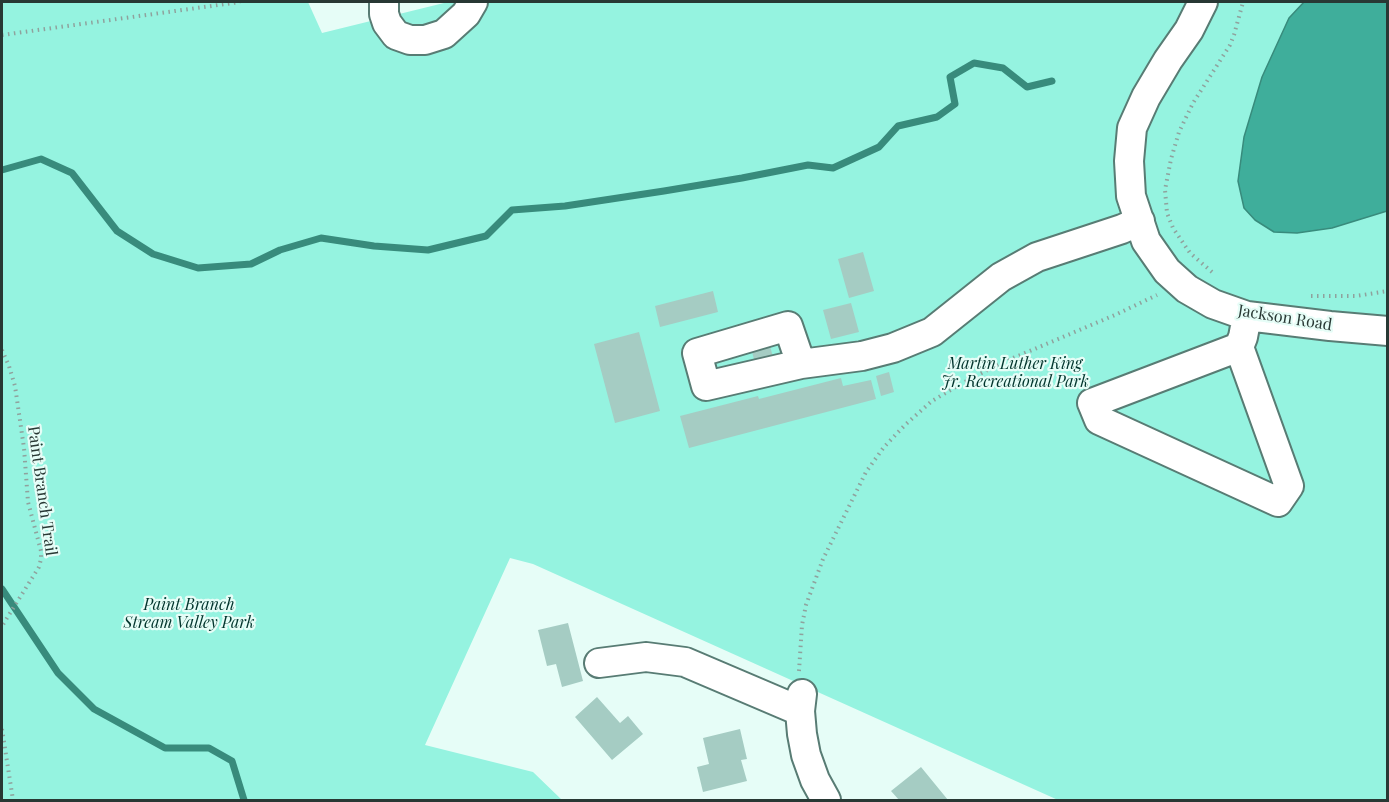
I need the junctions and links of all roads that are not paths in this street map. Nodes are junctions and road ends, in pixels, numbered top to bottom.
1 (384, 2) edge
2 (473, 2) edge
3 (1203, 2) edge
4 (1140, 222) junction
5 (1247, 316) junction
6 (1388, 331) edge
7 (1239, 347) junction
8 (801, 364) dead end
9 (599, 663) dead end
10 (826, 801) edge

1 - 2 street
3 - 4 street, Jackson Road
4 - 5 street, Jackson Road
4 - 8 street
5 - 6 street, Jackson Road
5 - 7 street
7 - 7 street
9 - 10 street

